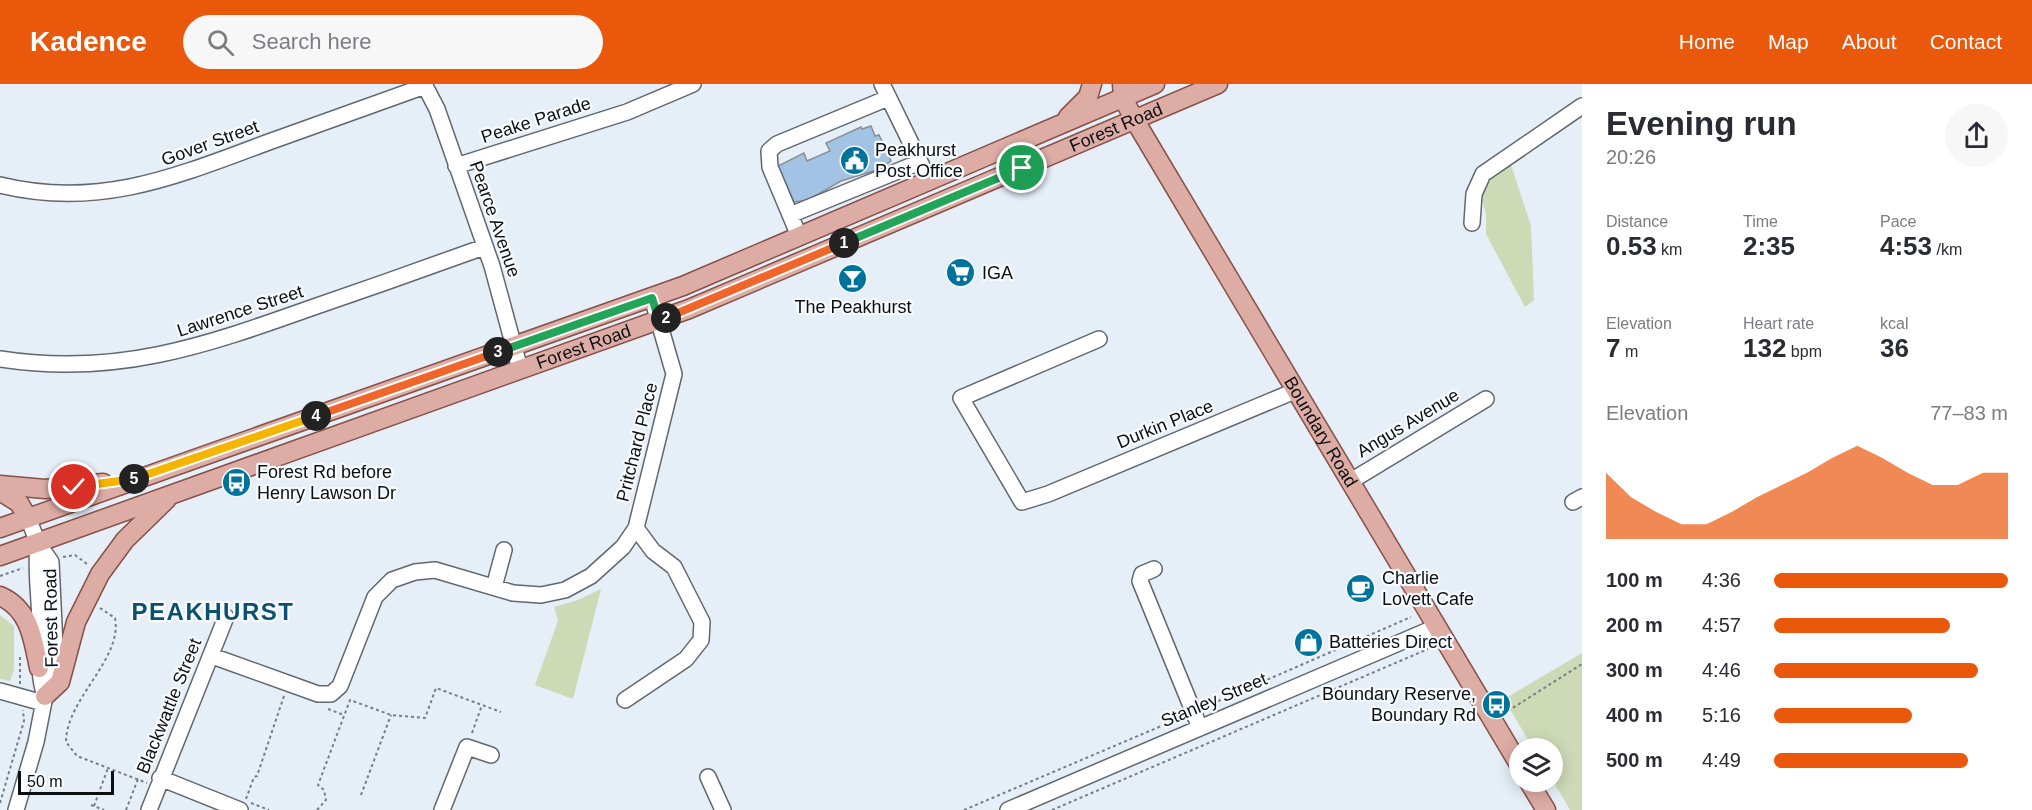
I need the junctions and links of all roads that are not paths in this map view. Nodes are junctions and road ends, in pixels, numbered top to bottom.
1 (693, 84) edge
2 (1092, 84) edge
3 (1108, 84) edge
4 (1155, 84) edge
5 (1218, 84) edge
6 (425, 85) edge
7 (885, 91) edge
8 (1122, 91) edge
9 (1582, 106) edge
10 (1134, 119) junction
11 (1055, 128) junction
12 (920, 162) junction
13 (456, 166) junction
14 (929, 181) junction
15 (0, 185) edge
16 (790, 215) junction
17 (1472, 223) dead end
18 (799, 236) junction
19 (484, 247) junction
20 (652, 298) junction
21 (659, 320) junction
22 (1099, 339) dead end
23 (512, 347) junction
24 (0, 359) edge
25 (520, 369) junction
26 (1297, 390) junction
27 (1486, 399) dead end
28 (139, 479) junction
29 (1351, 481) junction
30 (0, 485) edge
31 (0, 491) edge
32 (170, 495) junction
33 (28, 518) junction
34 (0, 528) edge
35 (636, 528) junction
36 (38, 543) junction
37 (504, 550) dead end
38 (0, 556) edge
39 (1154, 569) dead end
40 (494, 587) junction
41 (0, 596) edge
42 (226, 617) dead end
43 (1436, 627) junction
44 (212, 656) junction
45 (39, 668) junction
46 (0, 692) edge
47 (44, 699) junction
48 (625, 700) dead end
49 (1200, 728) junction
50 (1509, 748) edge
51 (491, 755) dead end
52 (708, 777) dead end
53 (159, 783) junction
54 (1535, 792) edge
55 (16, 810) edge
56 (148, 810) edge
57 (240, 810) edge
58 (442, 810) edge
59 (723, 810) edge
60 (1008, 810) edge
61 (1546, 810) edge

1 - 13 street, Peake Parade
2 - 11 main road
3 - 8 main road, Boundary Road
4 - 8 main road, Forest Road
5 - 10 main road, Forest Road
6 - 13 street, Pearce Avenue
6 - 15 street, Gover Street
7 - 12 street
7 - 16 street
8 - 10 main road, Boundary Road
8 - 11 main road, Forest Road
9 - 17 street
10 - 21 main road, Forest Road
10 - 26 main road, Boundary Road
11 - 14 main road, Forest Road
12 - 14 street
12 - 16 street
13 - 19 street, Pearce Avenue
14 - 18 main road, Forest Road
16 - 18 street
18 - 20 main road, Forest Road
19 - 23 street, Pearce Avenue
19 - 24 street, Lawrence Street
20 - 21 street, Pritchard Place
20 - 23 main road, Forest Road
21 - 25 main road, Forest Road
21 - 35 street, Pritchard Place
22 - 26 street, Durkin Place
23 - 25 street, Pearce Avenue
23 - 28 main road, Forest Road
25 - 32 main road, Forest Road
26 - 29 main road, Boundary Road
27 - 29 street, Angus Avenue
28 - 30 main road
28 - 33 main road, Forest Road
29 - 43 main road, Boundary Road
31 - 33 main road
32 - 36 main road, Forest Road
32 - 47 main road
33 - 34 main road, Forest Road
33 - 36 street
35 - 40 street, Pritchard Place
35 - 48 street, Pritchard Place
36 - 38 main road
36 - 45 street, Forest Road
36 - 47 street, Forest Road
37 - 40 street
39 - 49 street
40 - 44 street, Pritchard Place
41 - 45 main road
42 - 44 street, Blackwattle Street
43 - 49 street, Stanley Street
43 - 50 main road, Boundary Road
44 - 53 street, Blackwattle Street
45 - 47 street, Forest Road
46 - 47 street
47 - 55 street, Forest Road
49 - 60 street, Stanley Street
51 - 58 street
52 - 59 street
53 - 56 street, Blackwattle Street
53 - 57 street
54 - 61 main road

